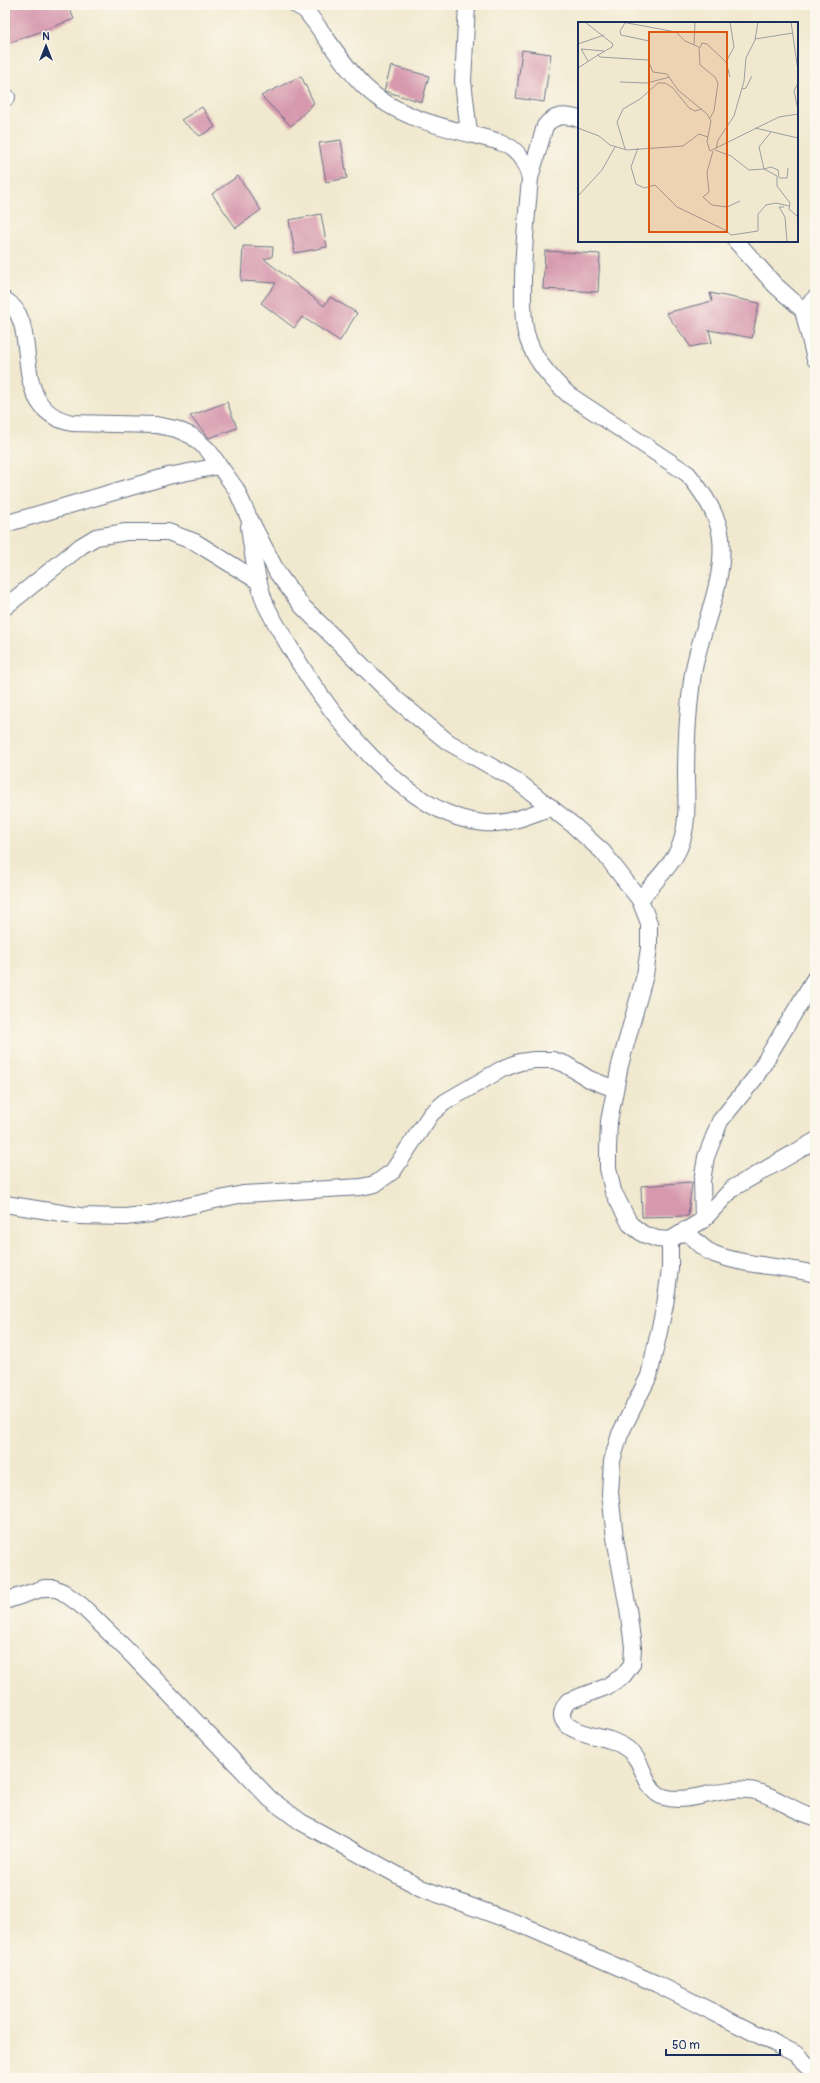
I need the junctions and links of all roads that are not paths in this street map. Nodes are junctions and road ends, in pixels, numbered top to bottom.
1 (296, 5) edge
2 (467, 5) edge
3 (578, 120) edge
4 (469, 133) junction
5 (530, 178) junction
6 (737, 242) edge
7 (815, 298) edge
8 (5, 300) edge
9 (803, 310) junction
10 (815, 359) edge
11 (219, 466) junction
12 (248, 516) junction
13 (5, 524) edge
14 (258, 581) junction
15 (5, 607) edge
16 (551, 807) junction
17 (640, 900) junction
18 (815, 978) edge
19 (615, 1089) junction
20 (815, 1141) edge
21 (5, 1204) edge
22 (703, 1220) junction
23 (686, 1230) junction
24 (670, 1240) junction
25 (815, 1274) edge
26 (5, 1601) edge
27 (815, 1817) edge
28 (815, 2072) edge

1 - 4 street
2 - 4 street
3 - 5 street
4 - 5 street
5 - 17 street
6 - 9 street
7 - 9 street
8 - 11 street
9 - 10 street
11 - 12 street
11 - 13 street
12 - 14 street
12 - 16 street
14 - 15 street
14 - 16 street
16 - 17 street
17 - 19 street
18 - 22 street
19 - 21 street
19 - 24 street
20 - 22 street
22 - 23 street
23 - 24 street
23 - 25 street
24 - 27 street
26 - 28 street

